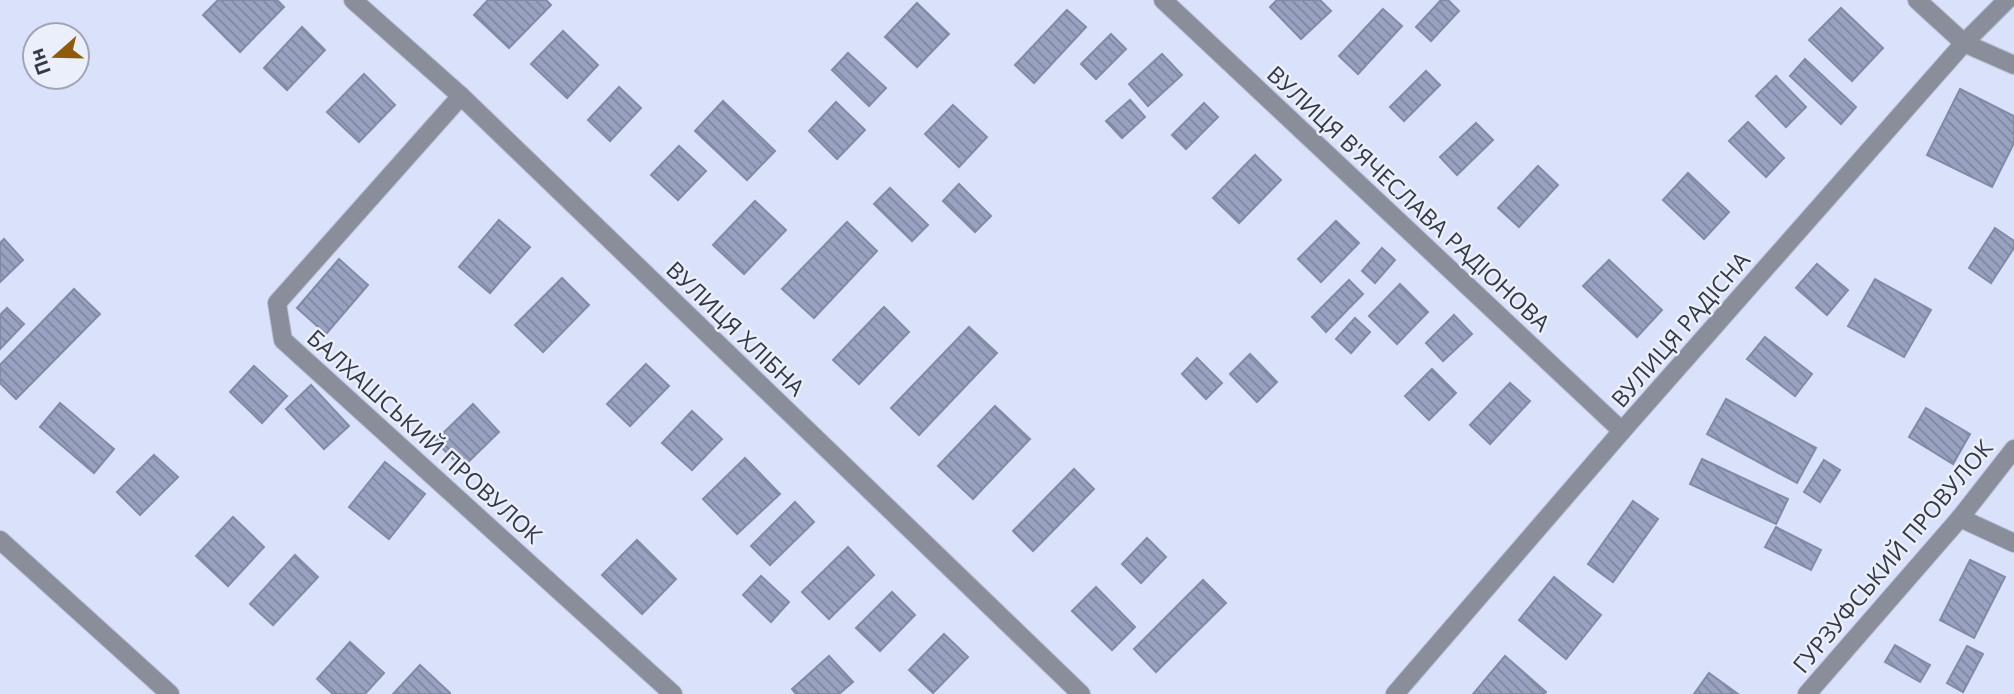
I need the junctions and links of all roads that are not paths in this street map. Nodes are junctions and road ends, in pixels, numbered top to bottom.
1 (354, 0) edge
2 (1163, 0) edge
3 (1917, 0) edge
4 (2007, 0) edge
5 (1964, 43) junction
6 (2014, 65) edge
7 (461, 96) junction
8 (1622, 431) junction
9 (2014, 449) edge
10 (1960, 518) junction
11 (0, 540) edge
12 (2014, 543) edge
13 (170, 694) edge
14 (673, 694) edge
15 (1081, 694) edge
16 (1395, 694) edge
17 (1807, 694) edge

1 - 7 street, ВУЛИЦЯ ХЛІБНА
2 - 8 street, ВУЛИЦЯ В'ЯЧЕСЛАВА РАДІОНОВА
3 - 5 street
4 - 5 street, ВУЛИЦЯ РАДІСНА
5 - 6 street
5 - 8 street, ВУЛИЦЯ РАДІСНА
7 - 14 street, БАЛХАШСЬКИЙ ПРОВУЛОК
7 - 15 street, ВУЛИЦЯ ХЛІБНА
8 - 16 street, ВУЛИЦЯ РАДІСНА
9 - 10 street, ГУРЗУФСЬКИЙ ПРОВУЛОК
10 - 12 street
10 - 17 street, ГУРЗУФСЬКИЙ ПРОВУЛОК
11 - 13 street

